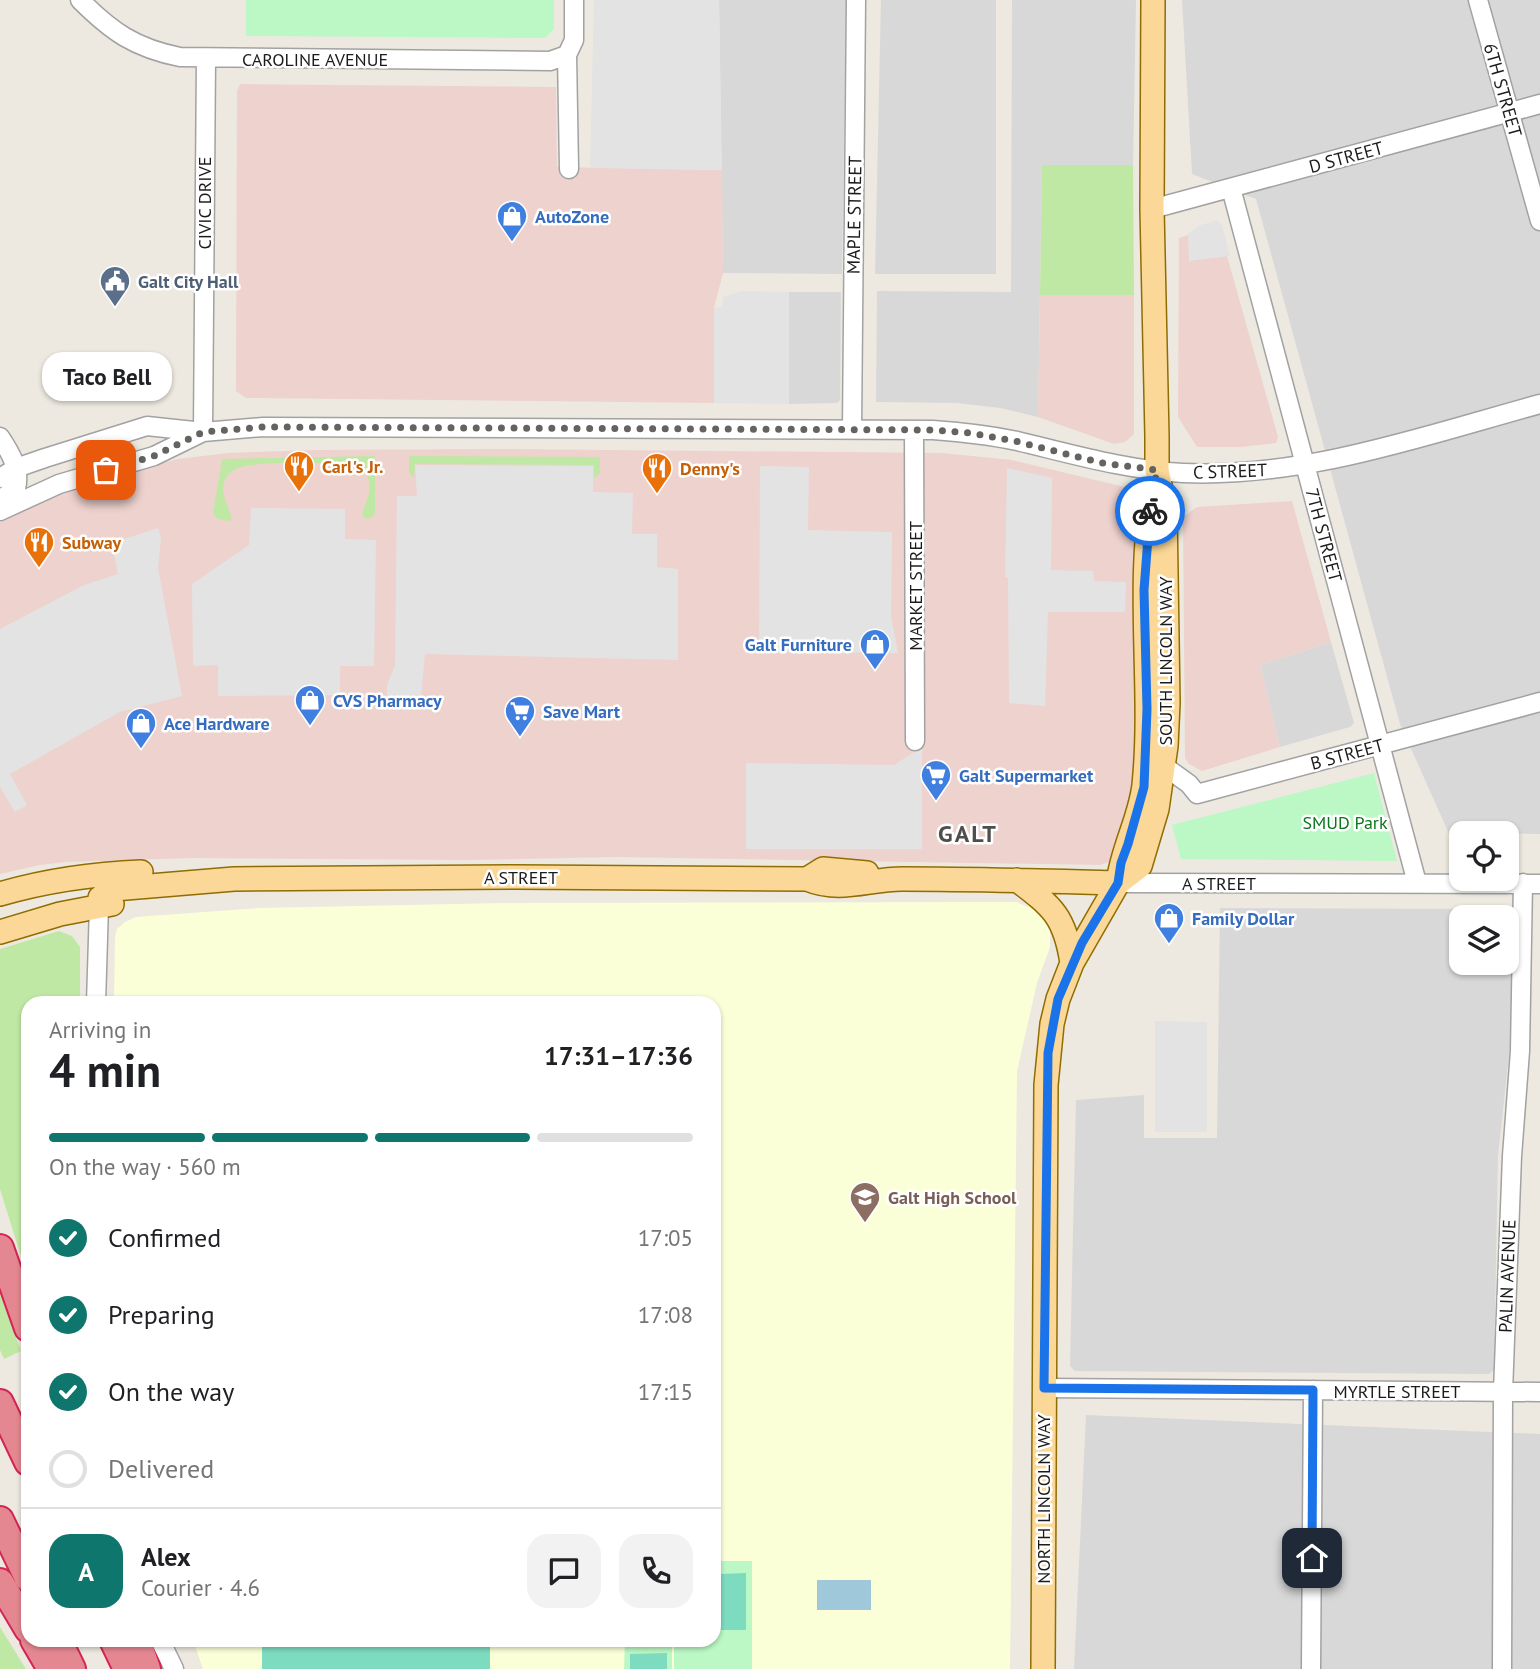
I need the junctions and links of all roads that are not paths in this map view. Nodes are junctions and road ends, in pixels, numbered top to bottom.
1 (80, 0) edge
2 (574, 0) edge
3 (856, 0) edge
4 (1153, 0) edge
5 (1478, 0) edge
6 (568, 55) junction
7 (206, 58) junction
8 (1540, 104) edge
9 (1509, 113) junction
10 (569, 169) dead end
11 (1231, 188) junction
12 (1152, 209) junction
13 (1540, 221) edge
14 (1540, 404) edge
15 (852, 429) junction
16 (914, 430) junction
17 (203, 432) junction
18 (0, 437) edge
19 (1305, 465) junction
20 (16, 468) junction
21 (1157, 470) junction
22 (0, 478) edge
23 (0, 500) edge
24 (0, 511) edge
25 (1540, 702) edge
26 (915, 741) dead end
27 (1380, 745) junction
28 (1164, 766) junction
29 (234, 878) junction
30 (1017, 880) junction
31 (1118, 883) junction
32 (1417, 883) junction
33 (1531, 883) edge
34 (0, 894) edge
35 (99, 906) junction
36 (0, 932) edge
37 (1072, 963) junction
38 (96, 996) edge
39 (0, 1248) edge
40 (21, 1308) edge
41 (1044, 1388) junction
42 (1313, 1390) junction
43 (1503, 1392) junction
44 (1540, 1392) edge
45 (0, 1403) edge
46 (21, 1447) edge
47 (0, 1520) edge
48 (21, 1564) edge
49 (0, 1582) edge
50 (21, 1617) edge
51 (38, 1647) edge
52 (61, 1647) edge
53 (116, 1647) edge
54 (139, 1647) edge
55 (163, 1647) edge
56 (51, 1669) edge
57 (72, 1669) edge
58 (127, 1669) edge
59 (147, 1669) edge
60 (174, 1669) edge
61 (1043, 1669) edge
62 (1311, 1669) edge
63 (1502, 1669) edge

1 - 7 street, CAROLINE AVENUE
2 - 6 street
3 - 15 street, MAPLE STREET
4 - 12 main road, SOUTH LINCOLN WAY
5 - 9 street, 6TH STREET
6 - 7 street, CAROLINE AVENUE
6 - 10 street
7 - 17 street, CIVIC DRIVE
8 - 9 street, D STREET
9 - 11 street, D STREET
9 - 13 street, 6TH STREET
11 - 12 street, D STREET
11 - 19 street, 7TH STREET
12 - 21 main road, SOUTH LINCOLN WAY
14 - 19 street, C STREET
15 - 16 street, C STREET
15 - 17 street, C STREET
16 - 21 street, C STREET
16 - 26 street, MARKET STREET
17 - 20 street, C STREET
17 - 24 street, C STREET
18 - 20 street
19 - 21 street, C STREET
19 - 27 street, 7TH STREET
20 - 22 street, C STREET
20 - 23 street
21 - 28 main road, SOUTH LINCOLN WAY
21 - 31 main road, SOUTH LINCOLN WAY
25 - 27 street, B STREET
27 - 28 street, B STREET
27 - 32 street, 7TH STREET
28 - 31 main road, SOUTH LINCOLN WAY
29 - 30 main road, A STREET
29 - 34 main road, A STREET
29 - 35 main road, A STREET
30 - 31 main road, A STREET
30 - 37 main road
31 - 32 street, A STREET
31 - 37 main road, NORTH LINCOLN WAY
32 - 33 street, A STREET
33 - 43 street, PALIN AVENUE
35 - 36 main road, A STREET
35 - 38 street
37 - 41 main road, NORTH LINCOLN WAY
39 - 40 highway
41 - 42 street, MYRTLE STREET
41 - 61 main road, NORTH LINCOLN WAY
42 - 43 street, MYRTLE STREET
42 - 62 street
43 - 44 street, MYRTLE STREET
43 - 63 street, PALIN AVENUE
45 - 46 highway
47 - 48 highway
49 - 50 highway
51 - 56 highway
52 - 57 highway
53 - 58 highway
54 - 59 highway
55 - 60 street

